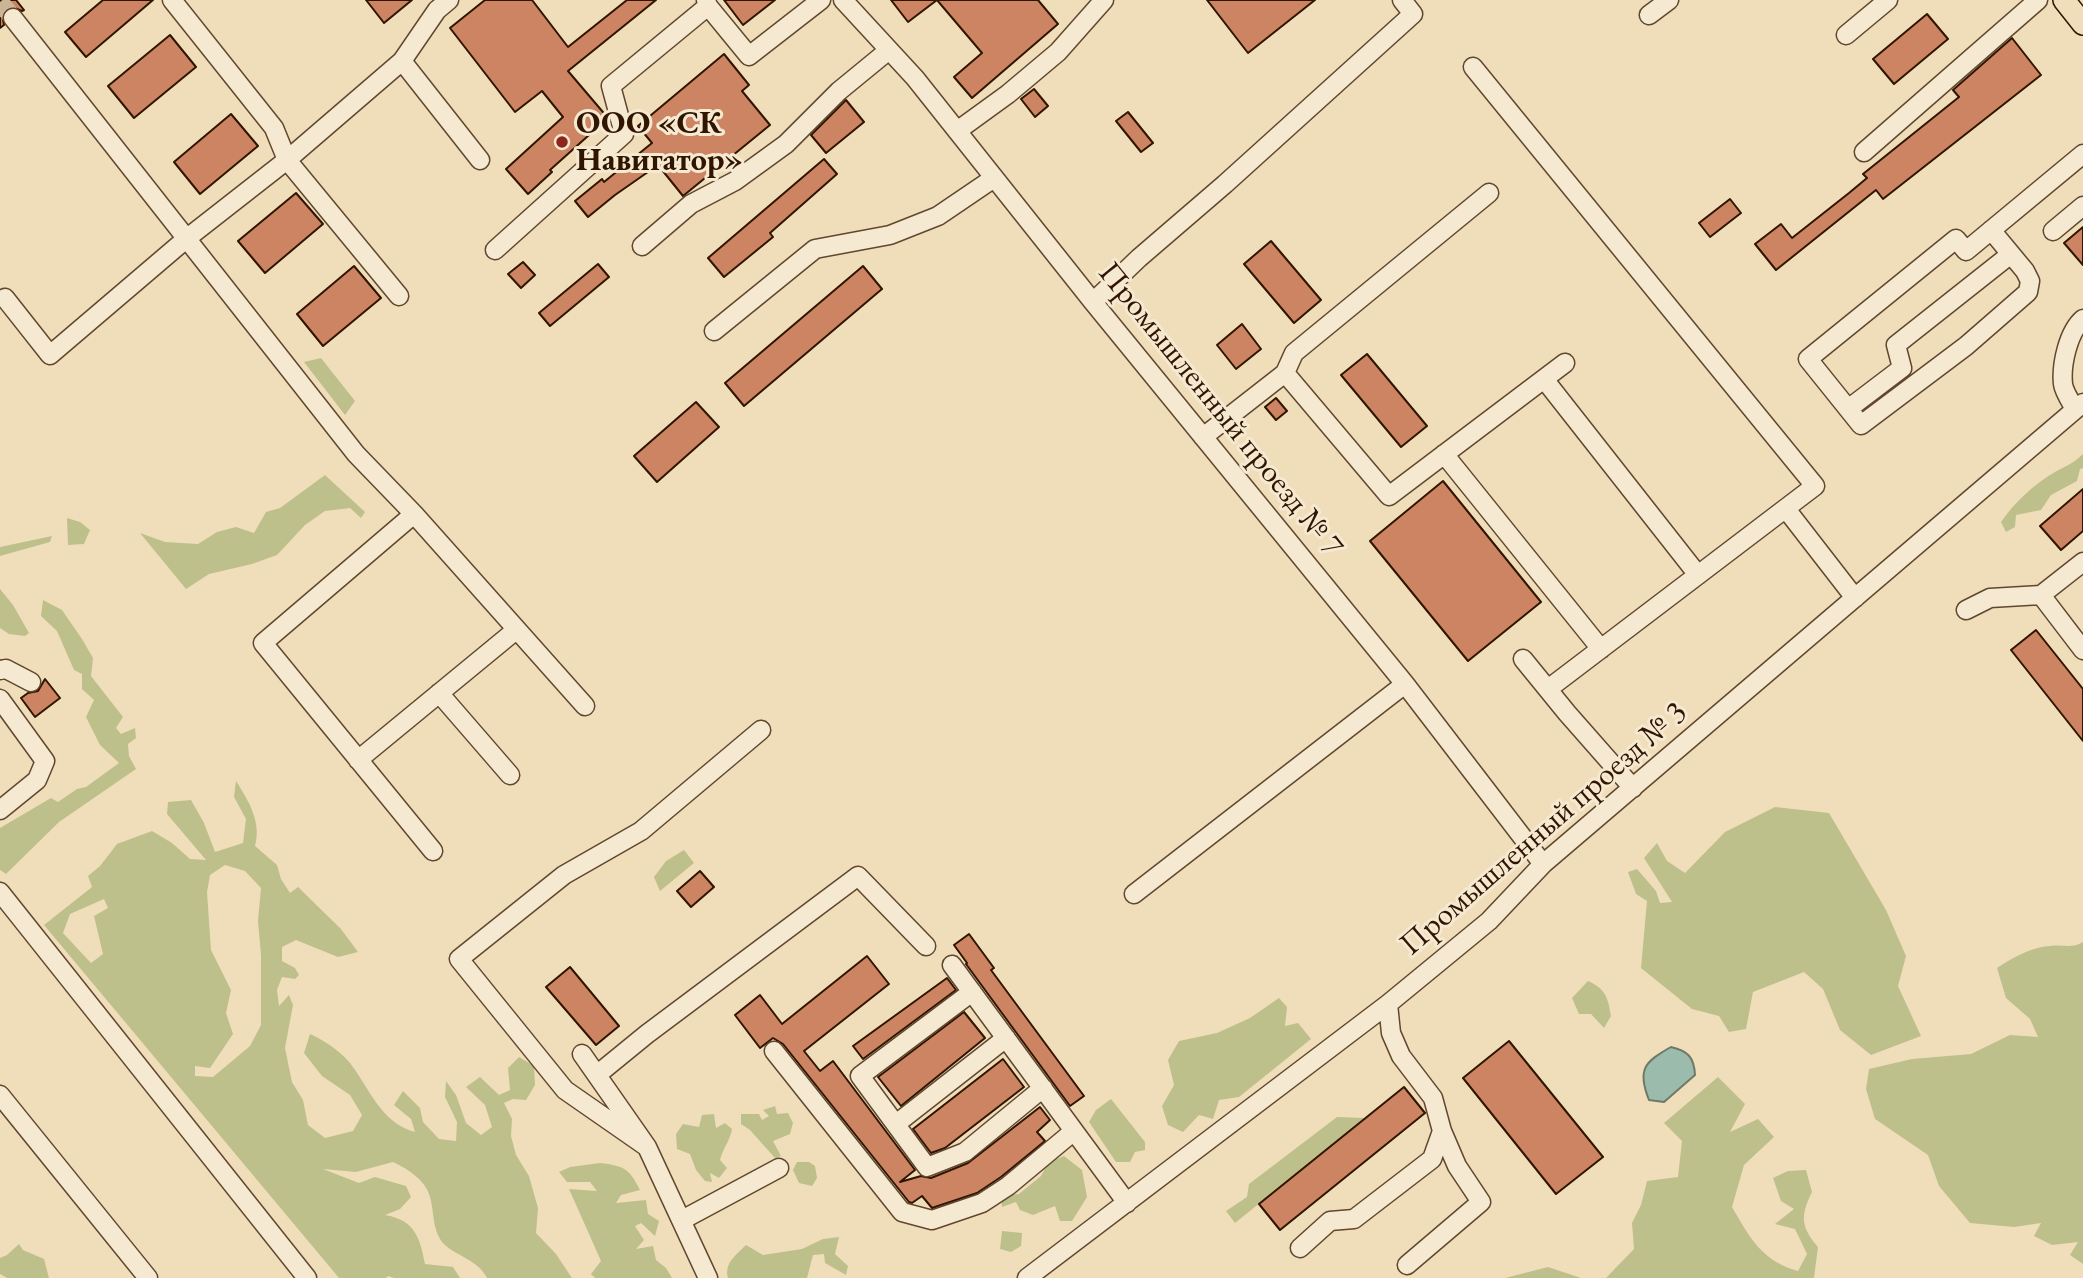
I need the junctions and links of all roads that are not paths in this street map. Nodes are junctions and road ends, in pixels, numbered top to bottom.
1 (172, 0) edge
2 (449, 0) edge
3 (821, 0) edge
4 (843, 0) edge
5 (1104, 0) edge
6 (1402, 0) edge
7 (1669, 0) edge
8 (1888, 0) edge
9 (2038, 0) edge
10 (2064, 0) edge
11 (707, 3) edge
12 (1649, 15) dead end
13 (13, 18) tunnel mouth
14 (2083, 23) edge
15 (1846, 35) dead end
16 (889, 50) junction
17 (402, 61) junction
18 (1473, 67) dead end
19 (957, 131) junction
20 (1864, 152) dead end
21 (2083, 154) edge
22 (287, 160) junction
23 (480, 160) dead end
24 (994, 178) junction
25 (1489, 193) dead end
26 (2083, 206) edge
27 (1991, 230) junction
28 (2053, 231) dead end
29 (186, 239) junction
30 (642, 246) dead end
31 (495, 250) dead end
32 (2011, 254) junction
33 (399, 296) dead end
34 (5, 298) dead end
35 (1093, 302) junction
36 (2083, 319) edge
37 (714, 331) dead end
38 (1565, 363) dead end
39 (1285, 373) junction
40 (1544, 379) junction
41 (2079, 406) edge
42 (1848, 409) junction
43 (1203, 437) junction
44 (1444, 454) junction
45 (1786, 509) junction
46 (414, 514) junction
47 (2083, 562) edge
48 (1698, 575) junction
49 (2041, 595) junction
50 (1855, 598) junction
51 (1966, 610) dead end
52 (516, 629) junction
53 (1601, 649) junction
54 (2083, 650) edge
55 (1523, 659) dead end
56 (0, 670) edge
57 (31, 682) dead end
58 (1405, 684) junction
59 (1548, 689) junction
60 (439, 693) junction
61 (0, 699) edge
62 (584, 706) dead end
63 (761, 730) dead end
64 (358, 760) junction
65 (510, 775) dead end
66 (1633, 788) junction
67 (0, 810) edge
68 (433, 851) dead end
69 (1543, 864) junction
70 (0, 892) edge
71 (1134, 894) dead end
72 (926, 946) dead end
73 (952, 965) dead end
74 (972, 992) junction
75 (1388, 1004) junction
76 (1006, 1038) junction
77 (774, 1051) dead end
78 (582, 1054) dead end
79 (598, 1074) junction
80 (1043, 1088) junction
81 (0, 1095) edge
82 (896, 1124) junction
83 (1074, 1131) junction
84 (1442, 1131) junction
85 (647, 1147) junction
86 (779, 1168) dead end
87 (1127, 1203) junction
88 (682, 1220) junction
89 (1300, 1248) dead end
90 (1408, 1265) dead end
91 (148, 1278) edge
92 (307, 1278) edge
93 (708, 1278) edge
94 (1027, 1278) edge

1 - 22 street
2 - 17 street
3 - 11 street
4 - 16 street, Промышленный проезд № 7
5 - 19 street
6 - 35 street
7 - 12 street
8 - 15 street
9 - 20 street
10 - 14 main road
11 - 31 street
13 - 29 street
16 - 19 street, Промышленный проезд № 7
16 - 30 street
17 - 22 street
17 - 23 street
18 - 45 street
19 - 24 street, Промышленный проезд № 7
21 - 27 street
22 - 29 street
22 - 33 street
24 - 35 street, Промышленный проезд № 7
24 - 37 street
25 - 39 street
26 - 28 street
27 - 32 street
27 - 42 street
29 - 34 street
29 - 46 street
32 - 42 street
32 - 42 street
35 - 43 street, Промышленный проезд № 7
36 - 41 street
38 - 40 street
39 - 43 street
39 - 44 street
40 - 44 street
40 - 48 street
41 - 50 street, Промышленный проезд № 3
43 - 58 street, Промышленный проезд № 7
44 - 53 street
45 - 48 street
45 - 50 street
46 - 52 street
46 - 64 street
47 - 49 street
48 - 53 street
49 - 51 street
49 - 54 street
50 - 66 street, Промышленный проезд № 3
52 - 60 street
52 - 62 street
53 - 59 street
55 - 59 street
56 - 57 street
58 - 69 street, Промышленный проезд № 7
58 - 71 street
59 - 66 street
60 - 64 street
60 - 65 street
61 - 67 street
63 - 85 street
64 - 68 street
66 - 69 street, Промышленный проезд № 3
69 - 75 street, Промышленный проезд № 3
70 - 92 street
72 - 79 street
73 - 74 street
74 - 76 street
74 - 82 street
75 - 84 street
75 - 87 street, Промышленный проезд № 3
76 - 80 street
76 - 82 street
77 - 83 street
78 - 79 street
79 - 85 street
80 - 82 street
80 - 83 street
81 - 91 street
83 - 87 street
84 - 89 street
84 - 90 street
85 - 88 street
86 - 88 street
87 - 94 street, Промышленный проезд № 3
88 - 93 street

